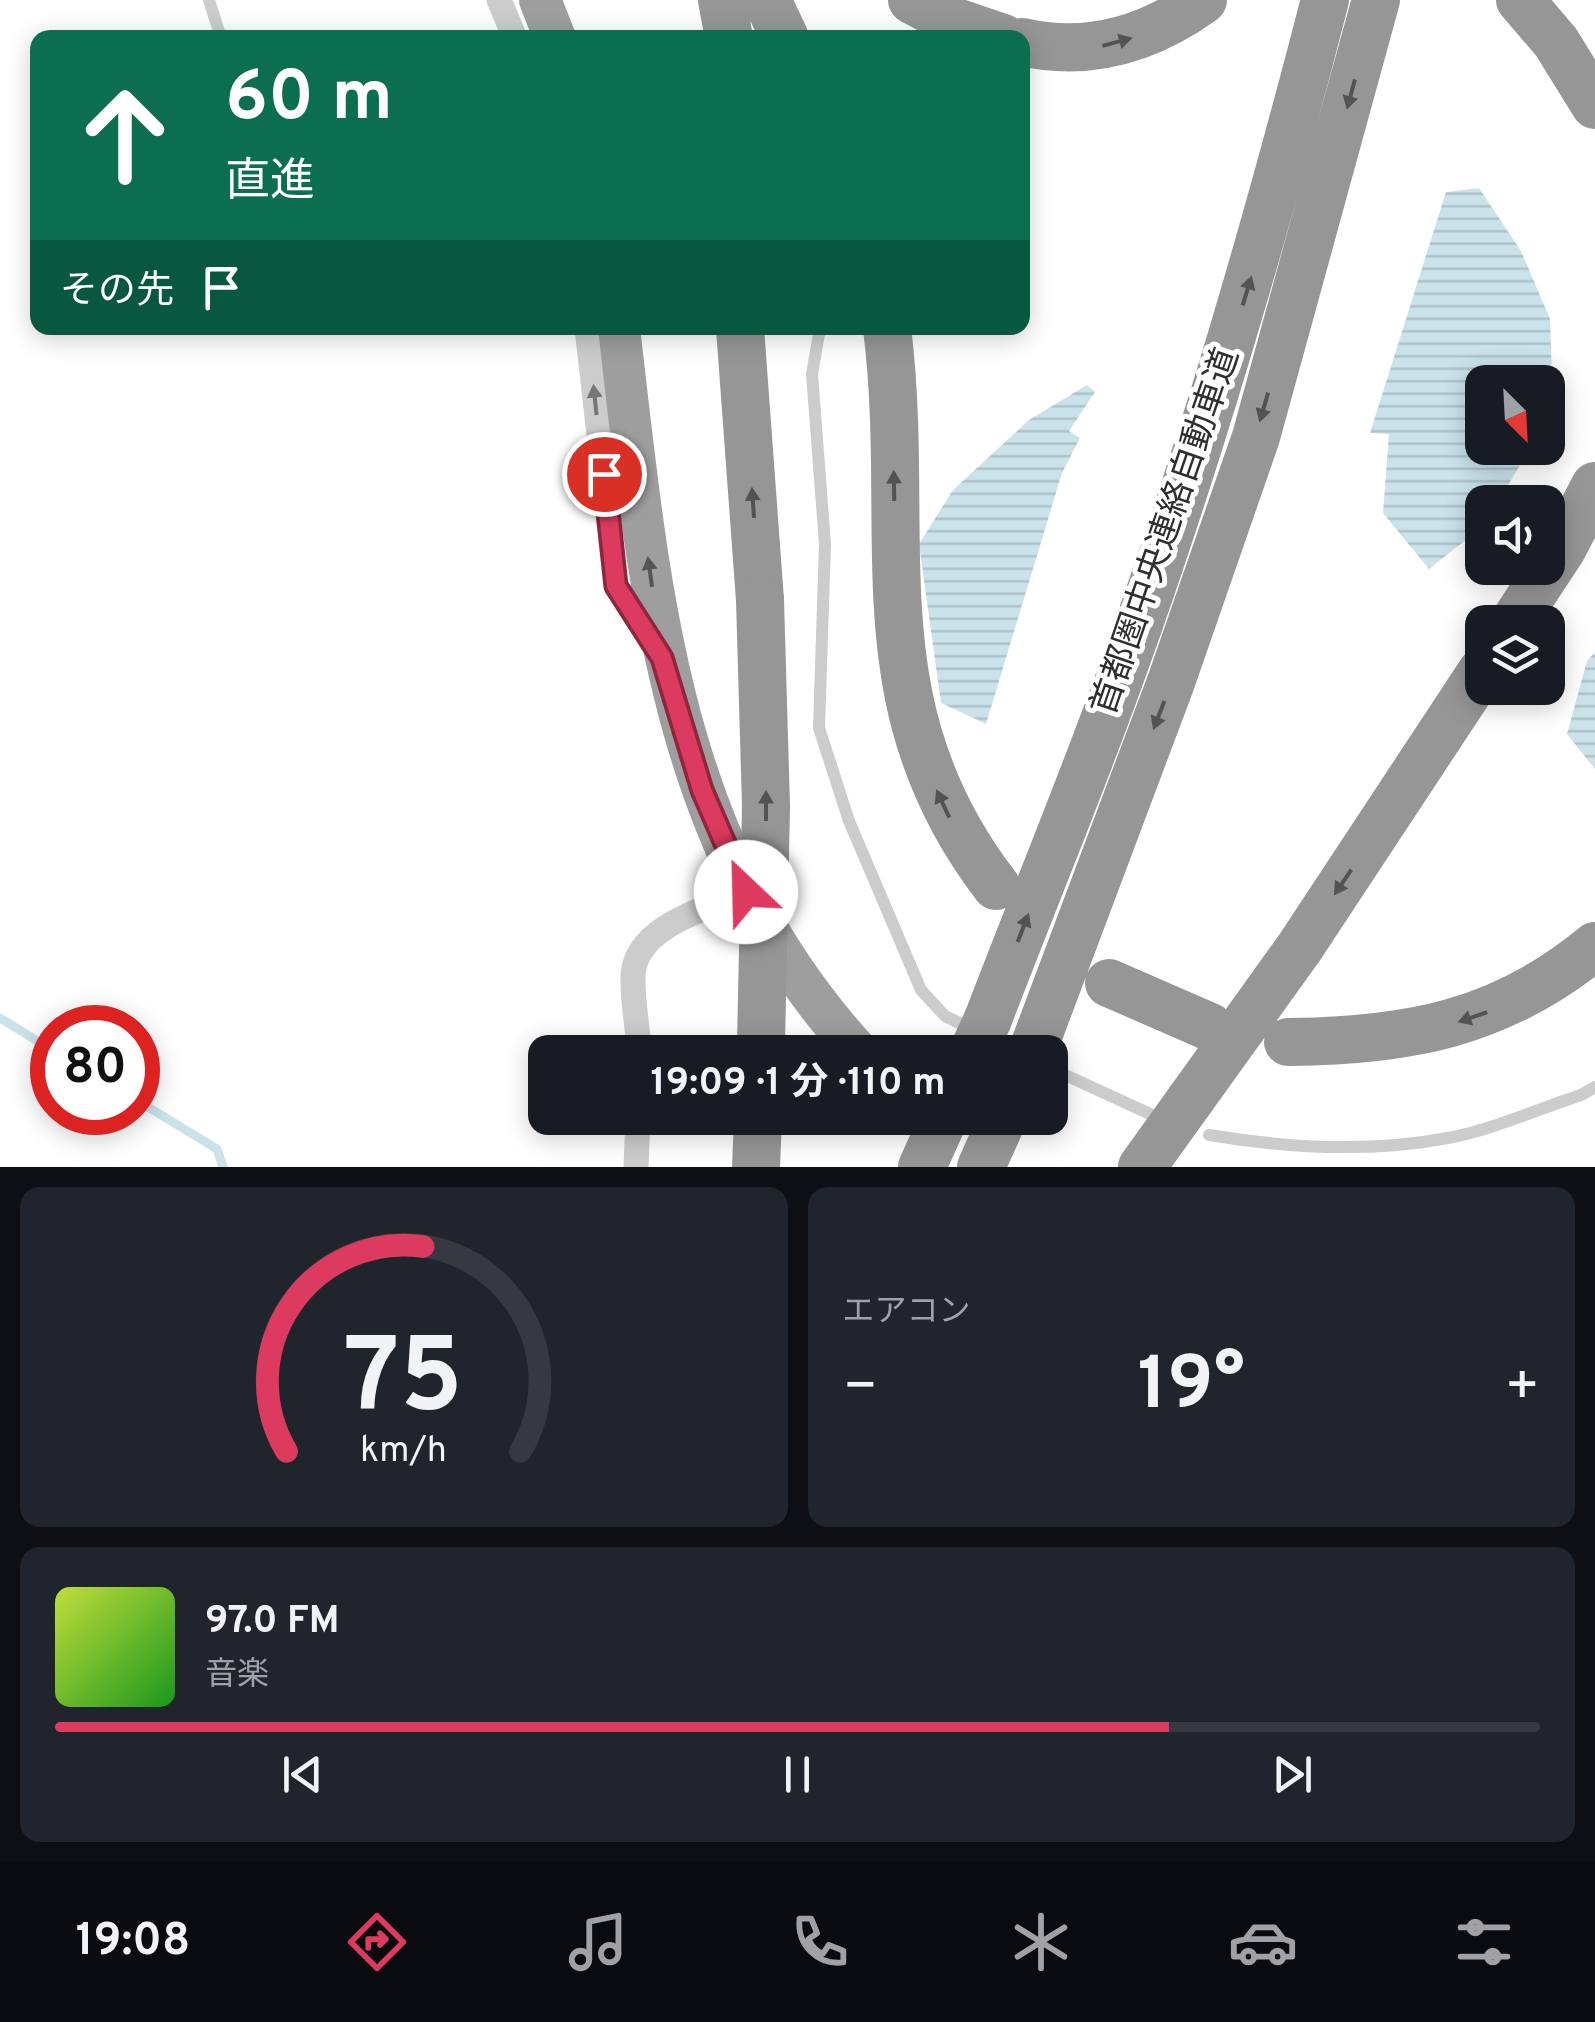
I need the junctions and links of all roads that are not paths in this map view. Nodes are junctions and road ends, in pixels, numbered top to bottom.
1 (209, 0) edge
2 (499, 0) edge
3 (540, 0) edge
4 (722, 0) edge
5 (767, 0) edge
6 (912, 0) edge
7 (1203, 0) edge
8 (1325, 0) edge
9 (1376, 0) edge
10 (1520, 0) edge
11 (219, 30) edge
12 (512, 30) edge
13 (552, 30) edge
14 (728, 30) edge
15 (782, 30) edge
16 (980, 30) edge
17 (1030, 43) edge
18 (1595, 105) edge
19 (588, 335) edge
20 (620, 335) edge
21 (741, 335) edge
22 (819, 335) edge
23 (887, 335) edge
24 (1595, 486) edge
25 (1525, 605) edge
26 (662, 658) junction
27 (1465, 697) edge
28 (996, 886) dead end
29 (746, 892) junction
30 (1578, 960) edge
31 (1108, 983) dead end
32 (1210, 1027) dead end
33 (637, 1035) edge
34 (761, 1035) edge
35 (842, 1035) edge
36 (986, 1035) edge
37 (1014, 1035) edge
38 (1016, 1035) edge
39 (1288, 1042) dead end
40 (1068, 1074) edge
41 (1595, 1086) edge
42 (1160, 1119) dead end
43 (637, 1135) edge
44 (757, 1135) edge
45 (936, 1135) edge
46 (943, 1135) edge
47 (996, 1135) edge
48 (1208, 1135) dead end
49 (636, 1167) edge
50 (756, 1167) edge
51 (922, 1167) edge
52 (982, 1167) edge
53 (1142, 1167) edge

1 - 11 lane
2 - 12 street
3 - 13 highway
4 - 14 highway
5 - 15 highway
6 - 16 highway
17 -> 7 highway
37 -> 8 highway, 首都圏中央連絡自動車道
9 -> 38 highway, 首都圏中央連絡自動車道
10 - 18 highway
26 -> 19 street
26 -> 20 highway
34 -> 21 highway, bridge
22 - 36 lane
28 -> 23 highway
24 - 25 highway
26 - 29 highway
27 -> 53 highway
29 - 33 street
29 - 35 highway
30 -> 39 highway
31 - 32 highway
40 - 42 lane
41 - 48 lane
43 - 49 street
44 - 50 highway
45 - 51 highway, bridge
46 - 52 highway
47 - 52 highway, bridge

